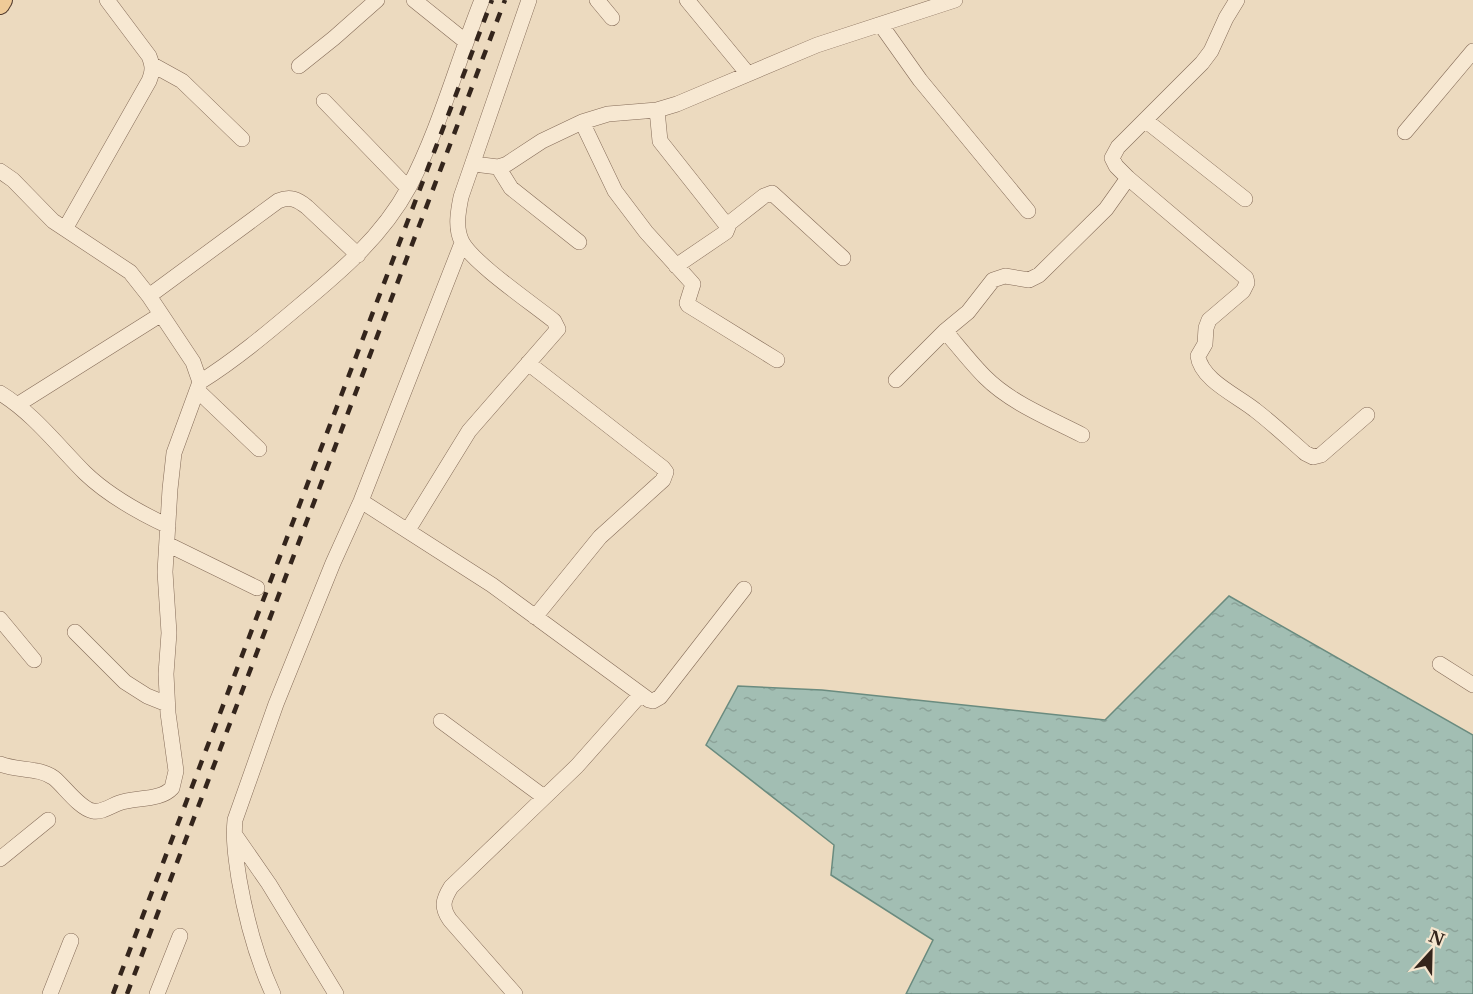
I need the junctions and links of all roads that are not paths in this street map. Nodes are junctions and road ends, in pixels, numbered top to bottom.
1 (3, 0) edge
2 (107, 0) edge
3 (377, 0) edge
4 (414, 0) edge
5 (482, 0) edge
6 (529, 0) edge
7 (597, 0) edge
8 (687, 0) edge
9 (955, 0) edge
10 (1237, 0) edge
11 (0, 5) edge
12 (612, 18) dead end
13 (881, 26) junction
14 (465, 41) junction
15 (1473, 51) edge
16 (153, 64) junction
17 (299, 66) dead end
18 (748, 74) junction
19 (324, 101) dead end
20 (657, 110) junction
21 (1145, 120) junction
22 (582, 122) junction
23 (1405, 132) dead end
24 (242, 139) dead end
25 (474, 164) junction
26 (498, 167) junction
27 (0, 171) edge
28 (1128, 178) junction
29 (408, 188) junction
30 (1245, 199) dead end
31 (1028, 211) dead end
32 (727, 225) junction
33 (65, 229) junction
34 (579, 242) dead end
35 (462, 243) junction
36 (358, 255) junction
37 (843, 258) dead end
38 (676, 266) junction
39 (149, 296) junction
40 (160, 315) junction
41 (945, 331) junction
42 (777, 360) dead end
43 (528, 363) junction
44 (896, 380) dead end
45 (198, 386) junction
46 (0, 393) edge
47 (16, 405) junction
48 (1367, 415) dead end
49 (1082, 435) dead end
50 (258, 449) dead end
51 (361, 501) junction
52 (168, 526) junction
53 (408, 530) junction
54 (167, 544) junction
55 (257, 588) dead end
56 (744, 589) dead end
57 (535, 617) junction
58 (0, 619) edge
59 (75, 632) dead end
60 (34, 660) dead end
61 (1440, 664) dead end
62 (1473, 685) edge
63 (640, 695) junction
64 (167, 704) junction
65 (441, 721) dead end
66 (0, 764) edge
67 (544, 797) junction
68 (48, 820) dead end
69 (233, 832) junction
70 (0, 859) edge
71 (180, 936) dead end
72 (71, 941) dead end
73 (50, 994) edge
74 (157, 994) edge
75 (273, 994) edge
76 (336, 994) edge
77 (515, 994) edge

1 - 11 main road
2 - 16 street
3 - 17 street
4 - 14 street
5 - 14 street
6 - 25 street
7 - 12 street
8 - 18 street
9 - 13 street
10 - 21 street
13 - 18 street
13 - 31 street
14 - 29 street
15 - 23 street
16 - 24 street
16 - 33 street
18 - 20 street
19 - 29 street
20 - 22 street
20 - 32 street
21 - 28 street
21 - 30 street
22 - 26 street
22 - 38 street
25 - 26 street
25 - 35 street
26 - 34 street
27 - 33 street
28 - 41 street
28 - 48 street
29 - 36 street
32 - 37 street
32 - 38 street
33 - 39 street
35 - 43 street
35 - 51 street
36 - 39 street
36 - 45 street
38 - 42 street
39 - 40 street
40 - 45 street
40 - 47 street
41 - 44 street
41 - 49 street
43 - 53 street
43 - 57 street
45 - 50 street
45 - 52 street
46 - 47 street
47 - 52 street
51 - 53 street
51 - 69 street
52 - 54 street
53 - 57 street
54 - 55 street
54 - 64 street
56 - 63 street
57 - 63 street
58 - 60 street
59 - 64 street
61 - 62 street
63 - 67 street
64 - 66 street
65 - 67 street
67 - 77 street
68 - 70 street
69 - 75 street
69 - 76 street
71 - 74 street
72 - 73 street

